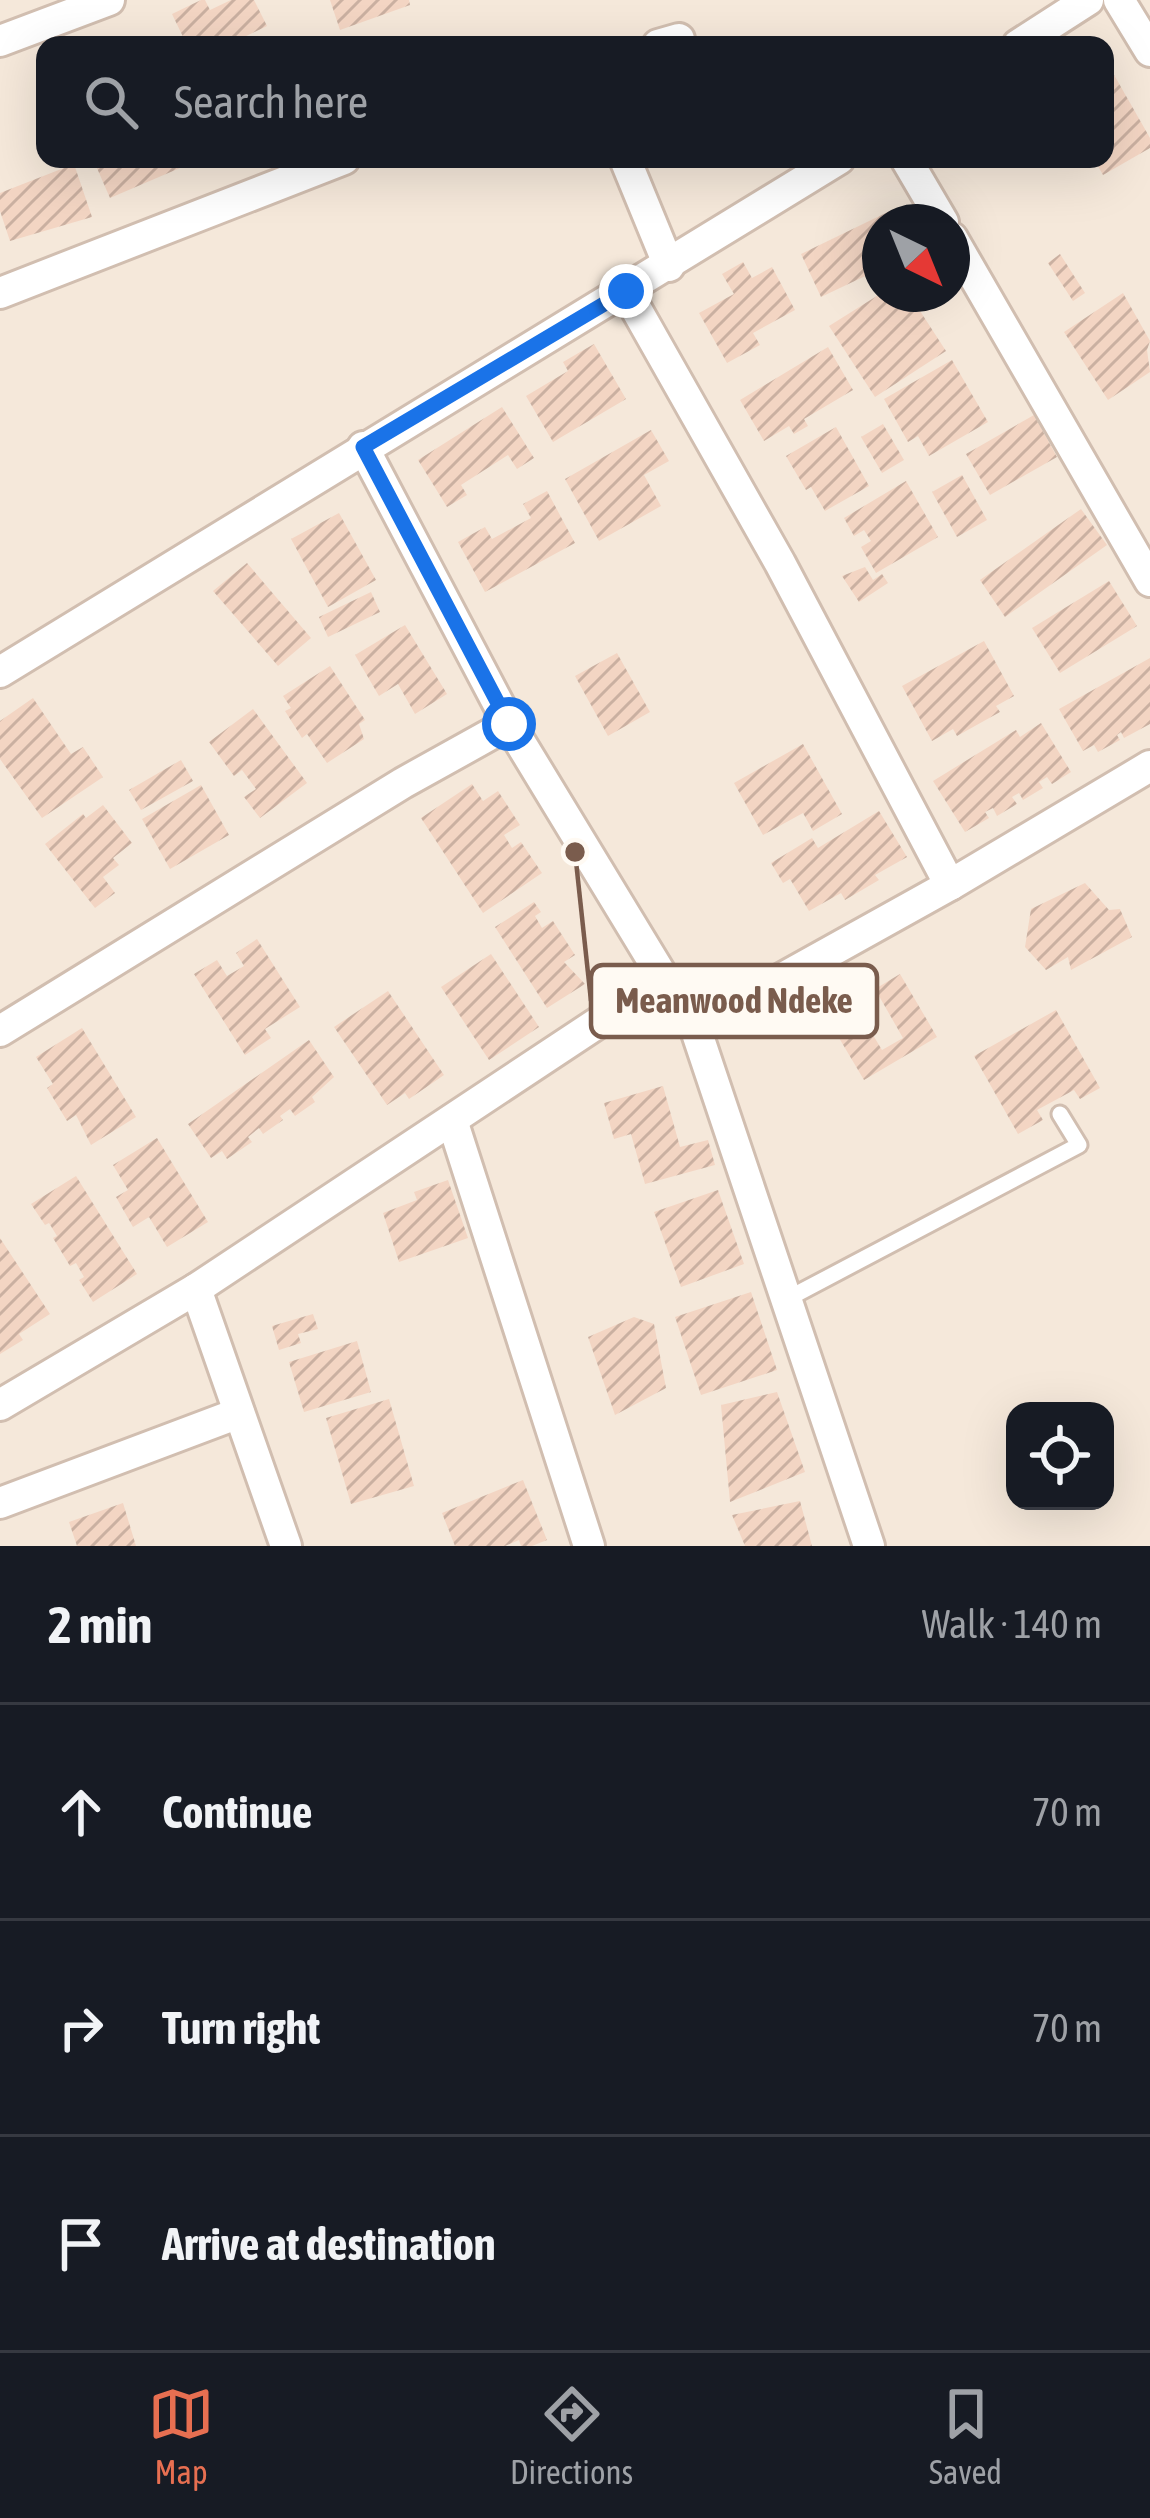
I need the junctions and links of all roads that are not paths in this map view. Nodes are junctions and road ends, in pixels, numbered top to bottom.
1 (109, 0) edge
2 (1088, 0) edge
3 (1120, 0) edge
4 (1032, 36) edge
5 (0, 41) edge
6 (1150, 51) edge
7 (321, 168) edge
8 (629, 168) edge
9 (825, 168) edge
10 (911, 168) edge
11 (932, 204) edge
12 (669, 266) junction
13 (970, 269) edge
14 (626, 291) junction
15 (0, 293) edge
16 (363, 447) junction
17 (1150, 581) edge
18 (0, 673) edge
19 (509, 724) junction
20 (1150, 766) edge
21 (950, 885) junction
22 (664, 979) junction
23 (695, 1027) junction
24 (0, 1031) edge
25 (1060, 1114) dead end
26 (452, 1120) junction
27 (196, 1289) junction
28 (787, 1299) junction
29 (0, 1405) edge
30 (239, 1413) junction
31 (0, 1503) edge
32 (286, 1546) edge
33 (589, 1546) edge
34 (869, 1546) edge

1 - 5 street
2 - 4 street
3 - 6 street
7 - 15 street
8 - 12 street
9 - 12 street
10 - 11 street
12 - 14 street
13 - 17 street
14 - 16 street
14 - 21 street
16 - 18 street
16 - 19 street
19 - 22 street
19 - 24 street
20 - 21 street
21 - 23 street
22 - 23 street
22 - 26 street
23 - 28 street
25 - 28 lane
26 - 27 street
26 - 33 street
27 - 29 street
27 - 30 street
28 - 34 street
30 - 31 street
30 - 32 street

